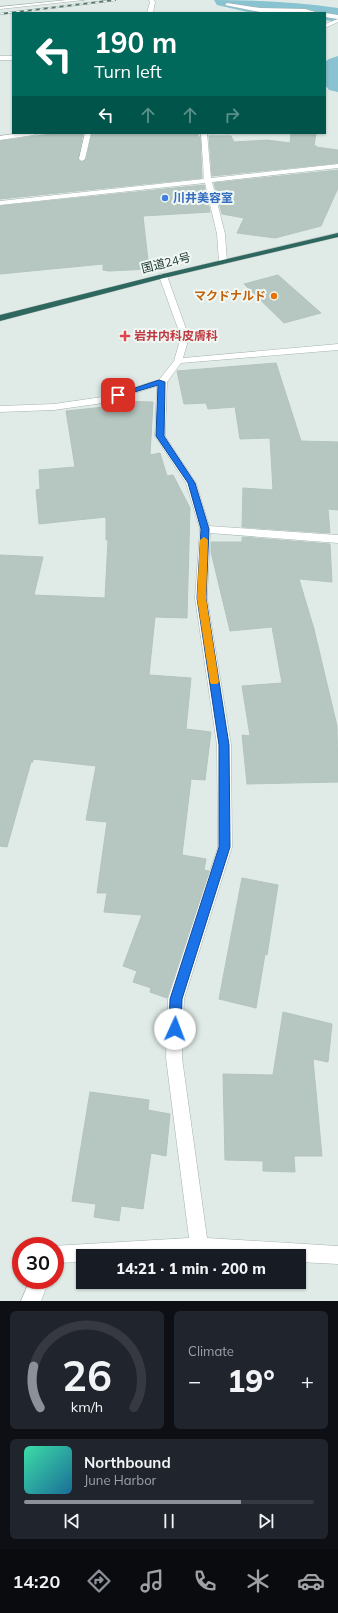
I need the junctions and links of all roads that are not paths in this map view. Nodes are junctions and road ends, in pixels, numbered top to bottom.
1 (82, 0) edge
2 (151, 0) edge
3 (227, 4) dead end
4 (0, 8) edge
5 (150, 12) edge
6 (311, 12) edge
7 (326, 15) edge
8 (338, 17) edge
9 (338, 20) edge
10 (326, 26) edge
11 (0, 58) edge
12 (12, 58) edge
13 (27, 134) edge
14 (88, 134) edge
15 (204, 134) edge
16 (0, 138) edge
17 (82, 159) dead end
18 (338, 166) edge
19 (208, 181) junction
20 (0, 203) edge
21 (338, 235) edge
22 (223, 262) junction
23 (163, 276) junction
24 (0, 318) edge
25 (338, 347) edge
26 (178, 361) junction
27 (162, 382) junction
28 (0, 409) edge
29 (205, 529) junction
30 (338, 539) edge
31 (199, 1248) junction
32 (64, 1254) edge
33 (338, 1255) edge
34 (36, 1289) edge
35 (31, 1301) edge

1 - 4 street
2 - 5 street
3 - 6 street
7 - 8 street
9 - 10 street
11 - 12 street
13 - 16 street
14 - 17 street
15 - 19 street
18 - 19 street
19 - 20 street
19 - 22 street
21 - 22 highway, 国道24号
22 - 23 highway, 国道24号
23 - 24 highway, 国道24号
23 - 26 street
25 - 26 street
26 - 27 street
27 - 28 street
27 - 29 street
29 - 30 street
29 - 31 street
31 - 32 street
31 - 33 street
34 - 35 street

